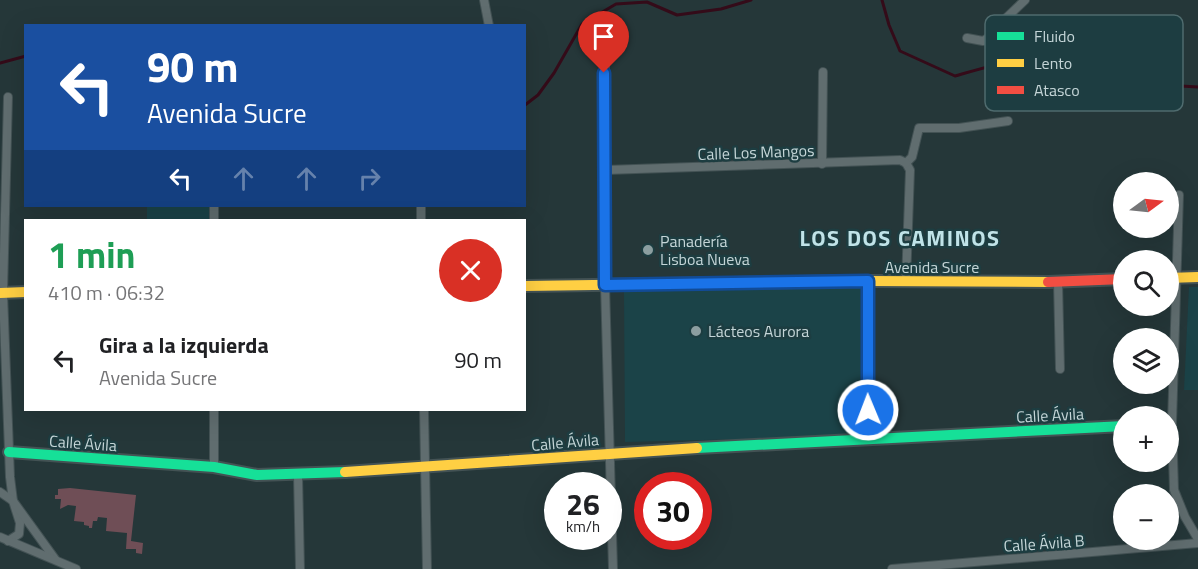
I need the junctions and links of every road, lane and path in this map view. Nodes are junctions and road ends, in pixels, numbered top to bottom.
1 (484, 0) edge
2 (1025, 0) edge
3 (1009, 15) edge
4 (489, 24) edge
5 (967, 38) dead end
6 (985, 40) edge
7 (604, 52) dead end
8 (823, 72) dead end
9 (8, 97) dead end
10 (1008, 121) dead end
11 (906, 163) junction
12 (822, 164) junction
13 (606, 170) junction
14 (1198, 277) edge
15 (1179, 278) edge
16 (1113, 280) edge
17 (868, 281) junction
18 (906, 282) junction
19 (1058, 282) junction
20 (605, 285) junction
21 (526, 286) edge
22 (24, 292) edge
23 (2, 293) edge
24 (1172, 316) edge
25 (1060, 369) dead end
26 (1170, 406) edge
27 (868, 410) dead end
28 (214, 411) edge
29 (424, 411) edge
30 (1113, 427) edge
31 (9, 452) junction
32 (610, 453) junction
33 (214, 467) junction
34 (425, 467) junction
35 (1173, 472) edge
36 (298, 475) junction
37 (0, 492) edge
38 (13, 501) junction
39 (0, 537) edge
40 (8, 541) junction
41 (1198, 541) edge
42 (55, 559) junction
43 (76, 569) edge
44 (300, 569) edge
45 (427, 569) edge
46 (613, 569) edge
47 (892, 569) edge

1 - 4 street
2 - 3 street
5 - 6 street
7 - 13 street
8 - 12 street
9 - 23 street
10 - 11 street
11 - 12 street, Calle Los Mangos
11 - 18 street
12 - 13 street, Calle Los Mangos
13 - 20 street
14 - 15 street
16 - 19 street, Avenida Sucre
17 - 18 street, Avenida Sucre
17 - 20 street, Avenida Sucre
17 - 27 street
18 - 19 street, Avenida Sucre
19 - 25 street
20 - 21 street, Avenida Sucre
20 - 32 street
22 - 23 street
23 - 31 street
24 - 26 street
28 - 33 street
29 - 34 street
30 - 32 street, Calle Ávila
31 - 33 street, Calle Ávila
31 - 38 street
32 - 34 street, Calle Ávila
32 - 46 street
33 - 36 street, Calle Ávila
34 - 36 street, Calle Ávila
34 - 45 street
35 - 41 street
36 - 44 street
37 - 38 street
38 - 40 street
38 - 42 street
39 - 40 street
40 - 42 street
41 - 47 street, Calle Ávila B
42 - 43 street

